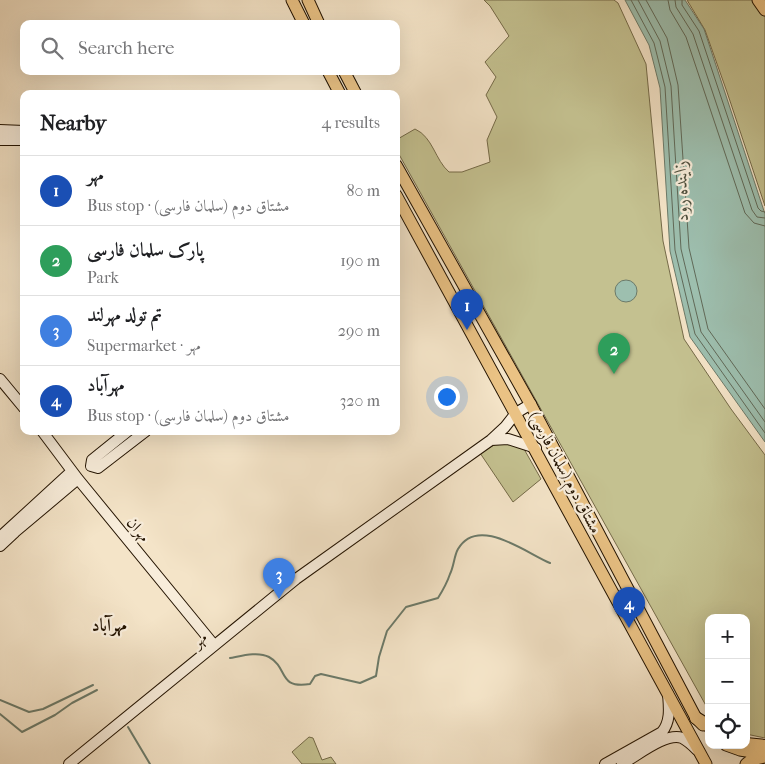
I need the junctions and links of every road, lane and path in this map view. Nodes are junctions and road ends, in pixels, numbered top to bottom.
1 (292, 0) edge
2 (308, 0) edge
3 (758, 0) edge
4 (765, 10) edge
5 (302, 20) edge
6 (317, 20) edge
7 (330, 75) edge
8 (346, 75) edge
9 (338, 90) edge
10 (354, 90) edge
11 (0, 130) edge
12 (20, 131) edge
13 (0, 140) edge
14 (20, 140) edge
15 (400, 172) edge
16 (400, 202) edge
17 (0, 379) edge
18 (20, 403) edge
19 (531, 404) junction
20 (516, 413) junction
21 (45, 435) edge
22 (123, 435) edge
23 (141, 435) edge
24 (491, 440) junction
25 (536, 448) junction
26 (75, 475) junction
27 (0, 536) edge
28 (0, 546) edge
29 (214, 645) junction
30 (668, 693) junction
31 (696, 718) junction
32 (705, 724) edge
33 (705, 728) edge
34 (663, 736) junction
35 (750, 744) edge
36 (765, 746) edge
37 (740, 749) edge
38 (700, 752) junction
39 (765, 755) edge
40 (69, 764) edge
41 (605, 764) edge
42 (622, 764) edge
43 (706, 764) edge
44 (746, 764) edge

1 - 5 main road
2 - 6 main road
3 - 4 main road
7 - 9 main road
8 - 10 main road
11 - 12 street
13 - 14 street
15 - 19 main road, مشتاق دوم (سلمان فارسی)
16 - 20 main road, مشتاق دوم (سلمان فارسی)
17 - 18 street
19 - 20 street, مهر
19 - 31 main road, مشتاق دوم (سلمان فارسی)
20 - 24 street, مهر
20 - 25 main road, مشتاق دوم (سلمان فارسی)
21 - 26 street, مهران
22 - 23 street
24 - 25 street
24 - 29 street, مهر
25 - 30 main road, مشتاق دوم (سلمان فارسی)
26 - 27 street
26 - 28 street
26 - 29 street, مهران
29 - 40 street, مهر
30 - 34 street
30 - 38 main road, مشتاق دوم (سلمان فارسی)
31 - 32 highway
31 - 33 main road, مشتاق دوم (سلمان فارسی)
34 - 38 street
34 - 41 street
34 - 42 street
35 - 36 highway
37 - 39 main road
38 - 43 main road, مشتاق دوم (سلمان فارسی)
39 - 44 main road

